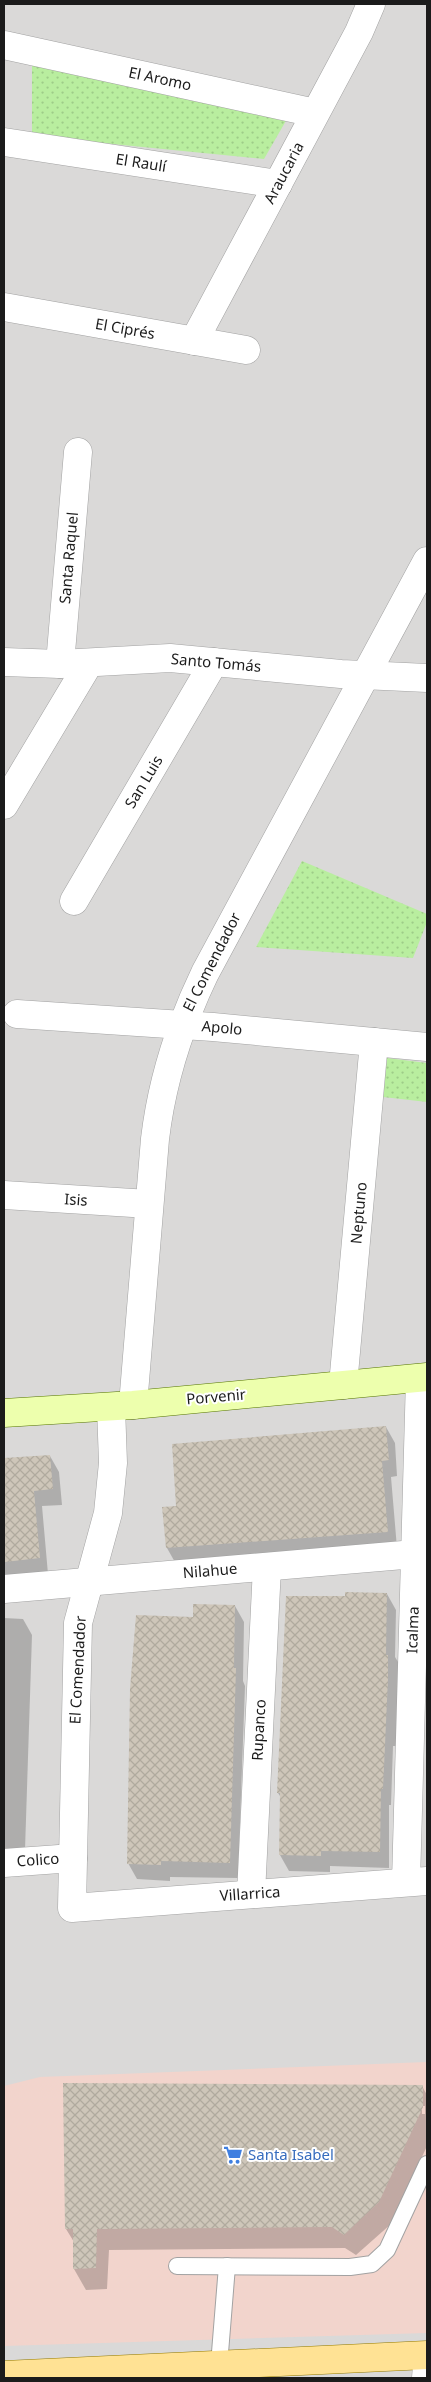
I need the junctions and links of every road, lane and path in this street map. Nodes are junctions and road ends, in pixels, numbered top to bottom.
1 (371, 4) edge
2 (4, 45) edge
3 (315, 113) junction
4 (4, 142) edge
5 (278, 184) junction
6 (4, 307) edge
7 (194, 341) junction
8 (246, 350) dead end
9 (78, 452) dead end
10 (427, 561) edge
11 (4, 662) edge
12 (214, 662) junction
13 (60, 664) junction
14 (89, 664) junction
15 (365, 675) junction
16 (427, 678) edge
17 (4, 805) edge
18 (74, 901) dead end
19 (17, 1014) dead end
20 (181, 1025) junction
21 (374, 1042) junction
22 (427, 1047) edge
23 (4, 1195) edge
24 (149, 1204) junction
25 (424, 1377) edge
26 (343, 1385) junction
27 (122, 1406) junction
28 (4, 1413) edge
29 (415, 1554) junction
30 (267, 1567) junction
31 (90, 1582) junction
32 (4, 1589) edge
33 (73, 1858) junction
34 (4, 1863) edge
35 (417, 1881) edge
36 (251, 1894) junction
37 (72, 1908) joint
38 (427, 2164) edge
39 (177, 2266) dead end
40 (227, 2266) junction
41 (427, 2355) edge
42 (427, 2366) edge
43 (218, 2372) edge
44 (4, 2375) edge
45 (76, 2375) edge
46 (426, 2378) edge

1 - 3 street, Araucaria
2 - 3 street, El Aromo
3 - 5 street, Araucaria
4 - 5 street, El Raulí
5 - 7 street, Araucaria
6 - 7 street, El Ciprés
7 - 8 street, El Ciprés
9 - 13 street, Santa Raquel
10 - 15 street, El Comendador
11 - 13 street, Santo Tomás
12 - 14 street, Santo Tomás
12 - 15 street, Santo Tomás
12 - 18 street, San Luis
13 - 14 street, Santo Tomás
14 - 17 street
15 - 16 street, Santo Tomás
15 - 20 street, El Comendador
19 - 20 street, Apolo
20 - 21 street, Apolo
20 - 24 street, El Comendador
21 - 22 street, Apolo
21 - 26 street, Neptuno
23 - 24 street, Isis
24 - 27 street, El Comendador
25 - 26 street, Porvenir
25 - 29 street, Icalma
26 - 27 street, Porvenir
27 - 28 street, Porvenir
27 - 31 street, El Comendador
29 - 30 street, Nilahue
29 - 35 street, Icalma
30 - 31 street, Nilahue
30 - 36 street, Rupanco
31 - 32 street, Nilahue
31 - 33 street, El Comendador
33 - 34 street, Colico
33 - 37 street, El Comendador
35 - 36 street, Villarrica
36 - 37 street, Villarrica
38 - 40 lane
39 - 40 lane
40 - 43 lane
41 - 43 main road
42 - 46 street
43 - 45 main road
44 - 45 main road

